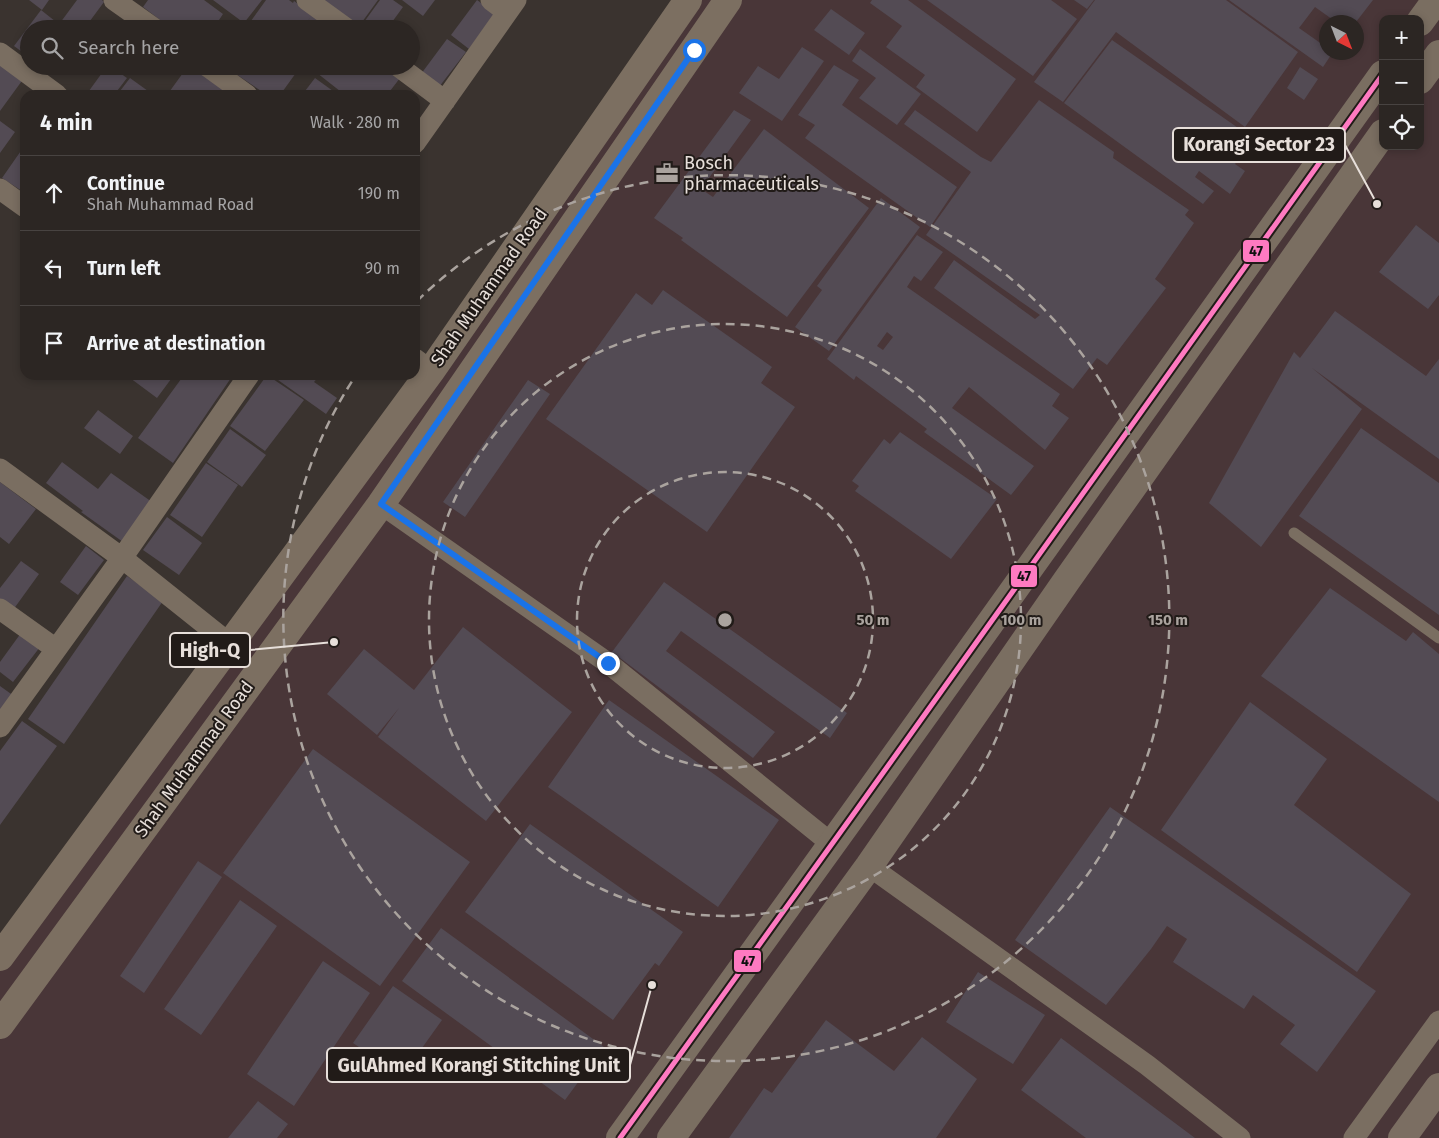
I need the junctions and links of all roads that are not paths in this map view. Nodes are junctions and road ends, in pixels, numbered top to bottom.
1 (114, 0) edge
2 (307, 0) edge
3 (688, 0) edge
4 (728, 0) edge
5 (1436, 0) edge
6 (505, 4) edge
7 (1424, 16) edge
8 (142, 20) edge
9 (334, 20) edge
10 (666, 30) junction
11 (694, 50) junction
12 (0, 53) edge
13 (1439, 54) edge
14 (20, 68) edge
15 (640, 69) junction
16 (30, 75) edge
17 (220, 75) edge
18 (410, 75) edge
19 (1424, 75) edge
20 (1379, 80) edge
21 (670, 84) junction
22 (50, 90) edge
23 (241, 90) edge
24 (445, 101) junction
25 (420, 136) edge
26 (1379, 139) edge
27 (0, 189) edge
28 (20, 203) edge
29 (423, 365) edge
30 (246, 380) edge
31 (413, 380) edge
32 (0, 469) edge
33 (381, 504) junction
34 (1294, 533) dead end
35 (122, 558) junction
36 (0, 609) edge
37 (1439, 638) edge
38 (231, 645) junction
39 (56, 650) junction
40 (0, 727) edge
41 (855, 812) junction
42 (889, 837) junction
43 (832, 844) junction
44 (869, 866) junction
45 (0, 958) edge
46 (1439, 1021) edge
47 (0, 1025) edge
48 (1439, 1087) edge
49 (620, 1138) edge
50 (671, 1138) edge
51 (1240, 1138) edge
52 (1354, 1138) edge
53 (1402, 1138) edge

1 - 8 street
2 - 9 street
3 - 10 main road, Shah Muhammad Road
4 - 11 main road, Shah Muhammad Road
5 - 7 street
6 - 24 street
10 - 11 street
10 - 15 main road, Shah Muhammad Road
11 - 21 main road, Shah Muhammad Road
12 - 14 street
13 - 19 street
15 - 21 street
15 - 29 main road, Shah Muhammad Road
16 - 22 street
17 - 23 street
18 - 24 street
20 - 41 street
21 - 33 main road, Shah Muhammad Road
24 - 25 street
26 - 42 street
27 - 28 street
30 - 35 street
31 - 38 main road, Shah Muhammad Road
32 - 35 street
33 - 43 street
33 - 47 main road, Shah Muhammad Road
34 - 37 lane
35 - 38 street
35 - 39 street
36 - 39 street
38 - 45 main road, Shah Muhammad Road
39 - 40 street
41 - 42 street
41 - 43 street
42 - 44 street
43 - 49 street
44 - 50 street
44 - 51 street
46 - 52 street
48 - 53 main road

